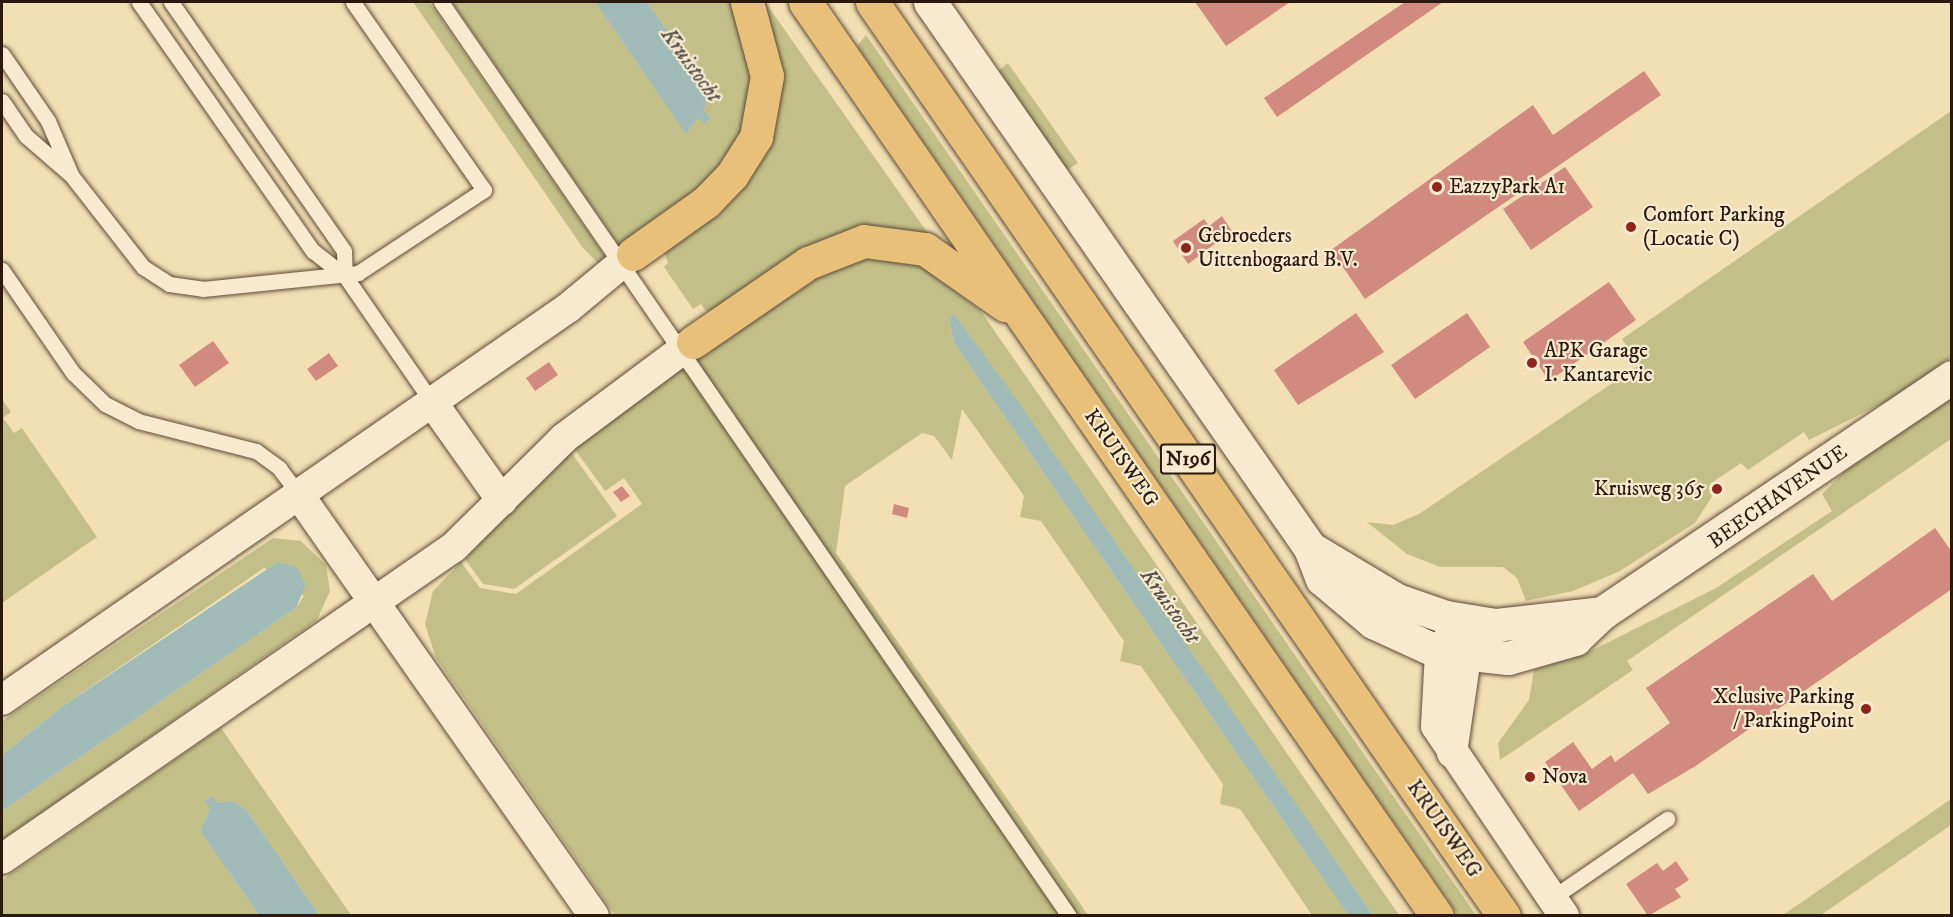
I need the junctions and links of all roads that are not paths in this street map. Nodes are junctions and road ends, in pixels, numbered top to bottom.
1 (139, 2) edge
2 (171, 2) edge
3 (353, 2) edge
4 (441, 2) edge
5 (747, 2) edge
6 (805, 2) edge
7 (872, 2) edge
8 (930, 2) edge
9 (2, 54) edge
10 (2, 100) edge
11 (71, 175) junction
12 (627, 259) junction
13 (2, 270) edge
14 (345, 276) junction
15 (1028, 322) junction
16 (687, 346) junction
17 (1952, 377) edge
18 (432, 402) junction
19 (299, 495) junction
20 (502, 501) junction
21 (1310, 548) junction
22 (375, 601) junction
23 (1602, 613) junction
24 (1460, 620) junction
25 (1453, 655) junction
26 (2, 700) edge
27 (1667, 819) dead end
28 (2, 860) edge
29 (1558, 907) edge
30 (594, 915) edge
31 (1069, 915) edge
32 (1437, 915) edge
33 (1504, 915) edge

1 - 14 lane
2 - 14 lane
3 - 14 lane
4 - 12 lane
5 - 12 highway
6 - 15 highway, KRUISWEG / N196
7 - 33 highway, KRUISWEG / N196
8 - 21 street
9 - 11 lane
10 - 11 lane
11 - 14 lane
12 - 16 lane
12 - 18 street
13 - 19 lane
14 - 18 lane
15 - 16 highway
15 - 32 highway, KRUISWEG / N196
16 - 20 street
16 - 31 lane
17 - 23 street, BEECHAVENUE
18 - 19 street
18 - 20 street
19 - 22 street
19 - 26 street
20 - 22 street
21 - 24 street
21 - 25 street
22 - 28 street
22 - 30 street
23 - 24 street, BEECHAVENUE
23 - 25 street, BEECHAVENUE
24 - 25 street
25 - 29 street
27 - 29 lane

